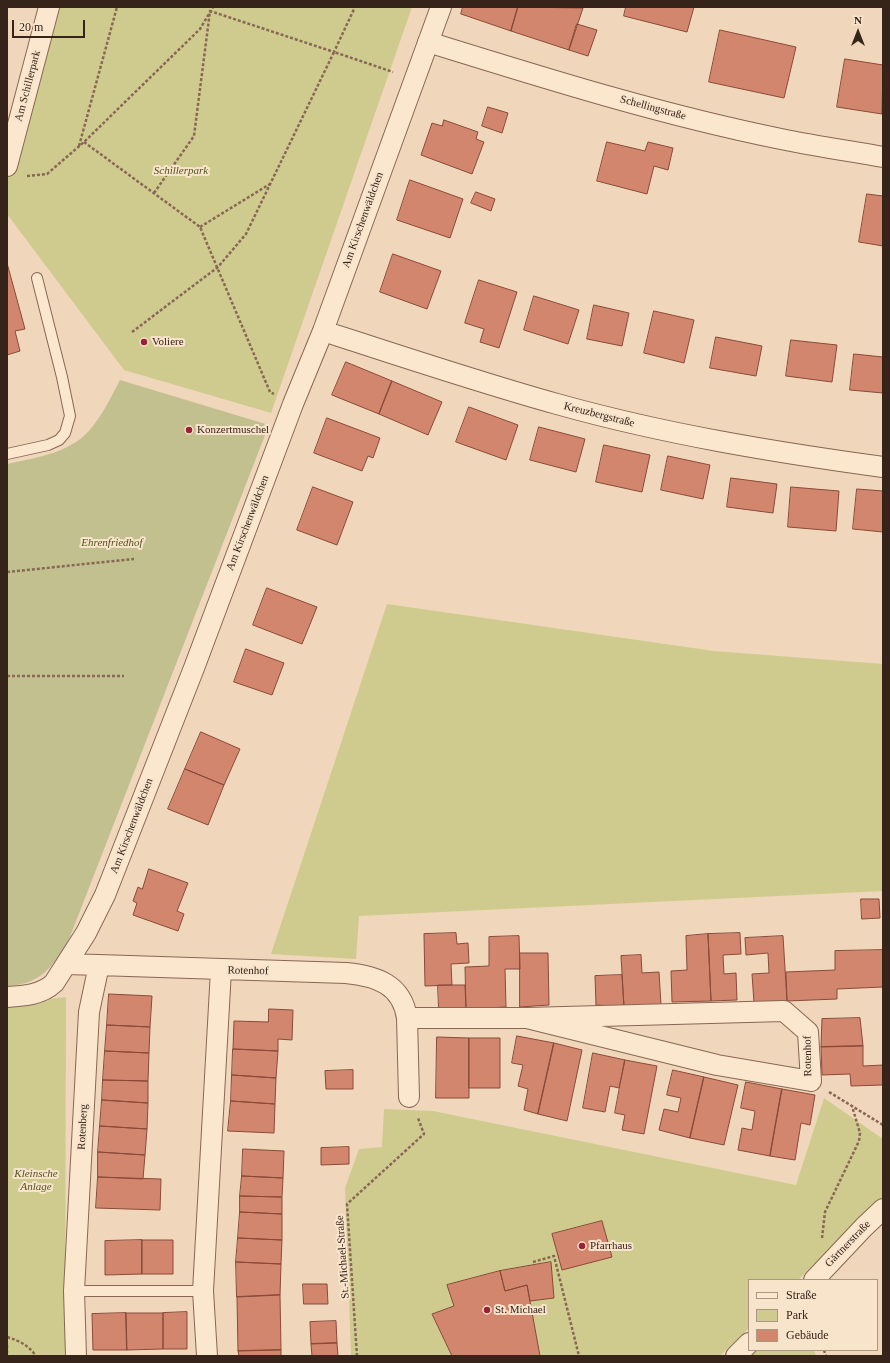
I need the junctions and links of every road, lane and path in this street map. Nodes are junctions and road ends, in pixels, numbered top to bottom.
1 (49, 7) edge
2 (117, 7) edge
3 (213, 7) edge
4 (355, 7) edge
5 (441, 7) edge
6 (210, 11) junction
7 (428, 42) junction
8 (334, 52) junction
9 (414, 80) junction
10 (84, 142) junction
11 (79, 146) junction
12 (883, 157) edge
13 (14, 170) edge
14 (270, 184) junction
15 (154, 193) junction
16 (200, 227) junction
17 (218, 267) junction
18 (36, 278) dead end
19 (323, 331) junction
20 (132, 332) dead end
21 (293, 404) junction
22 (7, 454) edge
23 (883, 467) edge
24 (134, 559) dead end
25 (7, 572) edge
26 (7, 676) edge
27 (124, 676) dead end
28 (67, 964) junction
29 (99, 965) junction
30 (221, 970) junction
31 (7, 997) edge
32 (407, 1018) junction
33 (527, 1018) junction
34 (811, 1081) junction
35 (409, 1097) joint
36 (852, 1106) junction
37 (883, 1125) edge
38 (883, 1210) edge
39 (533, 1262) dead end
40 (831, 1262) junction
41 (815, 1279) edge
42 (74, 1291) junction
43 (203, 1291) junction
44 (7, 1338) edge
45 (748, 1344) edge
46 (7, 1345) edge
47 (7, 1356) edge
48 (36, 1356) edge
49 (76, 1356) edge
50 (207, 1356) edge
51 (357, 1356) edge
52 (579, 1356) edge
53 (736, 1356) edge

1 - 13 street, Am Schillerpark
2 - 11 path
3 - 6 path
4 - 8 path
5 - 7 street, Am Kirschenwäldchen
6 - 8 path
6 - 10 path
6 - 15 path
7 - 9 street, Am Kirschenwäldchen
7 - 12 street, Schellingstraße
8 - 9 path
8 - 14 path
9 - 19 street, Am Kirschenwäldchen
10 - 11 path
10 - 15 path
11 - 13 path
14 - 16 path
14 - 17 path
15 - 16 path
16 - 17 path
17 - 20 path
17 - 21 path
18 - 22 lane
19 - 21 street, Am Kirschenwäldchen
19 - 23 street, Kreuzbergstraße
21 - 28 street, Am Kirschenwäldchen
24 - 25 path
26 - 27 path
28 - 29 street, Rotenhof
28 - 31 street, Am Kirschenwäldchen
29 - 30 street, Rotenhof
29 - 42 street, Rotenberg
30 - 32 street, Rotenhof
30 - 43 street
32 - 33 street, Rotenhof
32 - 35 street, Rotenhof
33 - 34 street, Rotenhof
33 - 34 street, Rotenhof
34 - 36 path
35 - 51 path, St.-Michael-Straße
36 - 37 path
36 - 40 path
38 - 40 street, Gärtnerstraße
39 - 52 path
40 - 41 street, Gärtnerstraße
42 - 43 lane
42 - 49 street, Rotenberg
43 - 50 street
44 - 48 path
45 - 53 street
46 - 47 path

